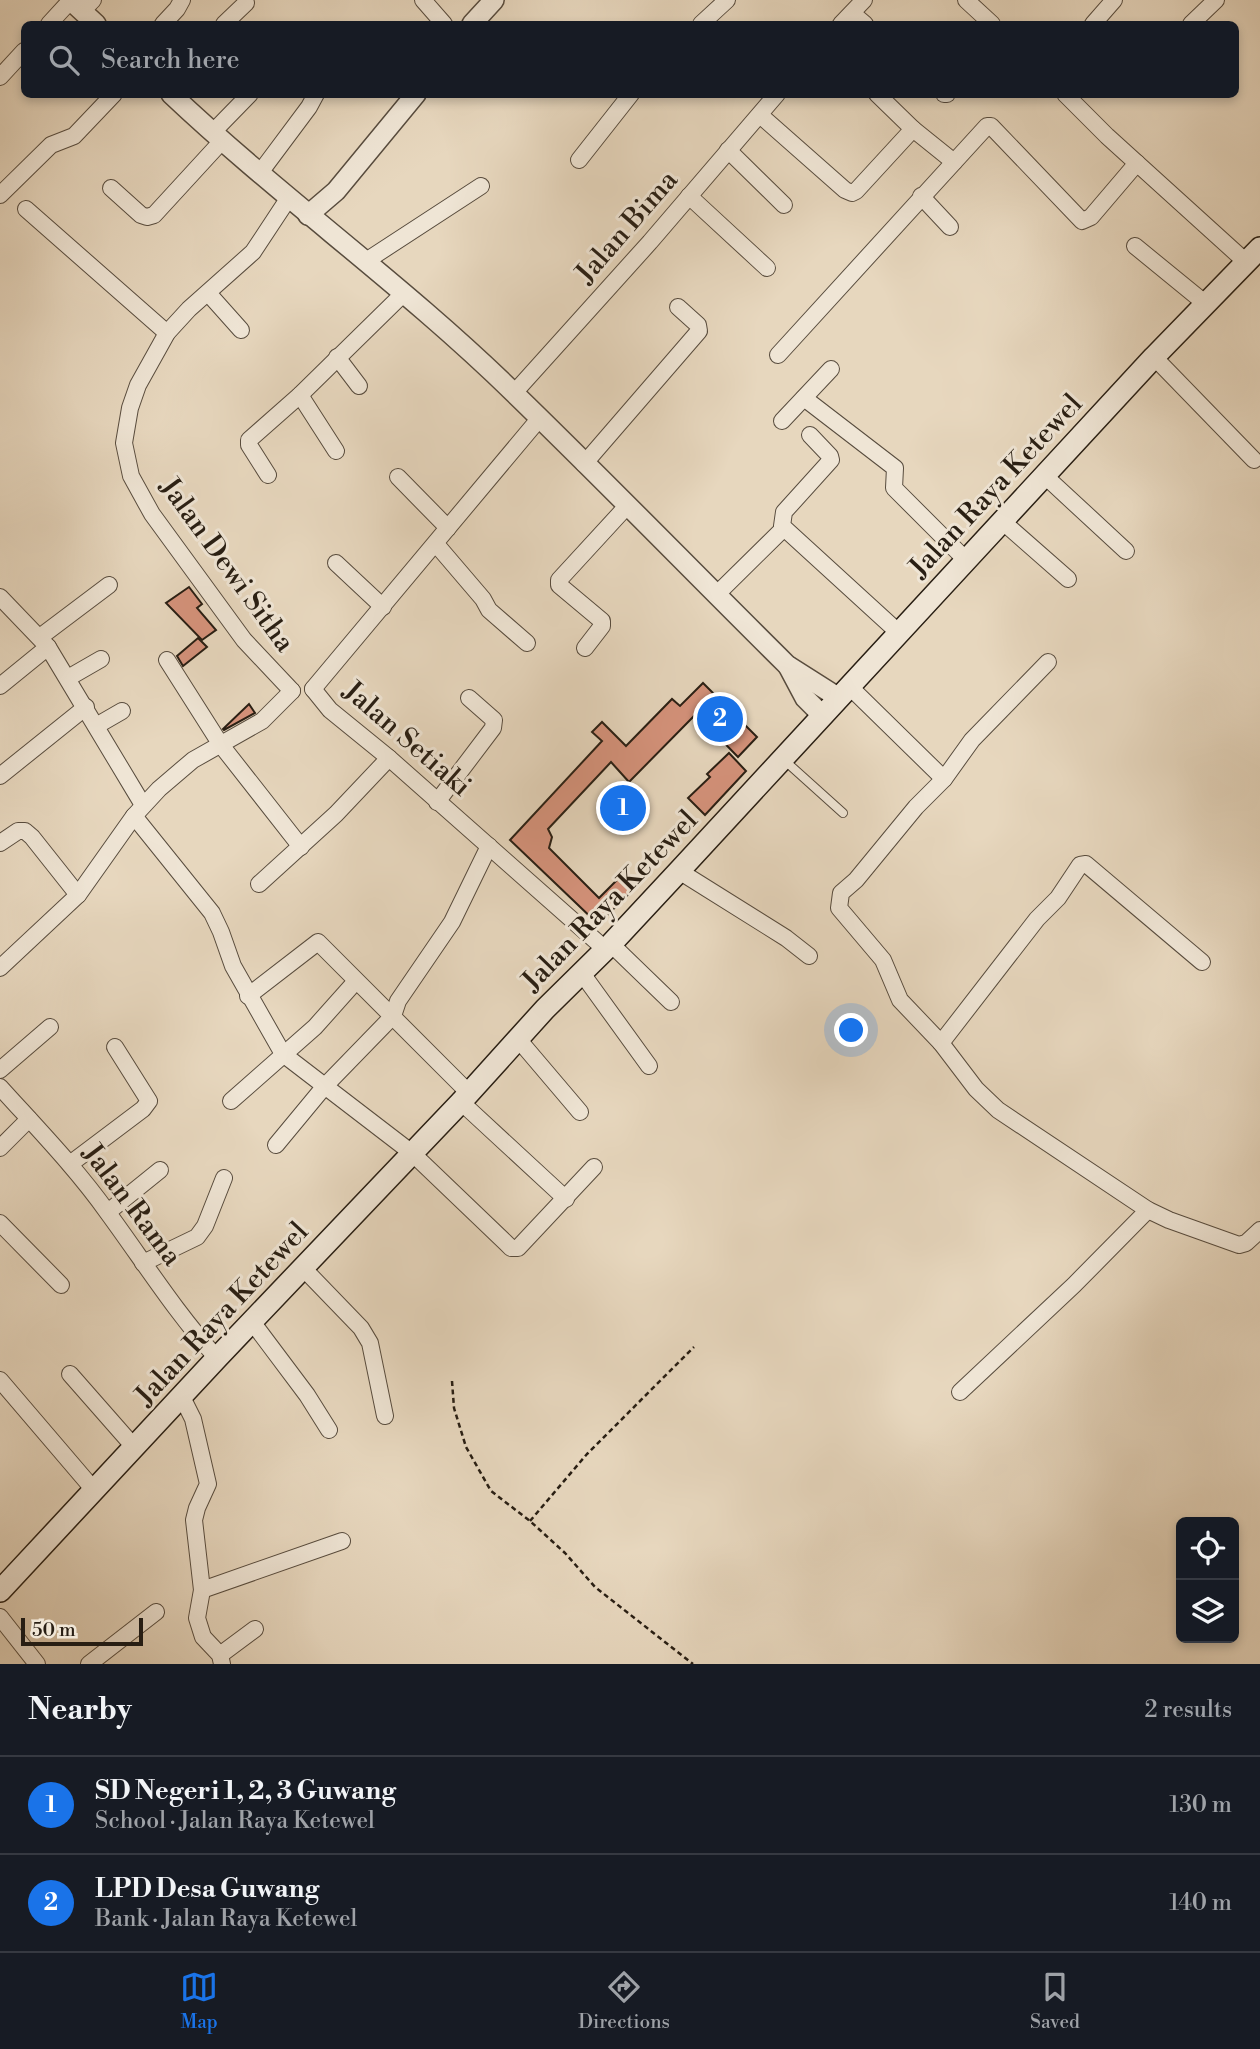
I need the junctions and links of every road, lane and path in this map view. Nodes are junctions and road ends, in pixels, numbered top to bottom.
1 (182, 0) edge
2 (423, 0) edge
3 (494, 0) edge
4 (727, 0) edge
5 (864, 0) edge
6 (966, 0) edge
7 (1114, 0) edge
8 (1216, 0) edge
9 (79, 3) edge
10 (246, 3) dead end
11 (846, 19) edge
12 (53, 21) edge
13 (94, 21) edge
14 (166, 21) edge
15 (227, 21) edge
16 (441, 21) edge
17 (476, 21) edge
18 (704, 21) edge
19 (989, 21) edge
20 (1096, 21) edge
21 (1194, 21) edge
22 (21, 54) edge
23 (0, 77) edge
24 (110, 98) edge
25 (175, 98) edge
26 (247, 98) edge
27 (314, 98) edge
28 (413, 98) edge
29 (628, 98) edge
30 (775, 98) edge
31 (881, 98) edge
32 (1069, 98) edge
33 (760, 115) junction
34 (913, 129) junction
35 (217, 138) junction
36 (728, 150) junction
37 (579, 160) dead end
38 (954, 162) junction
39 (1137, 163) junction
40 (259, 174) junction
41 (481, 186) dead end
42 (111, 188) dead end
43 (336, 191) junction
44 (0, 195) edge
45 (921, 196) junction
46 (689, 197) junction
47 (288, 199) junction
48 (784, 205) dead end
49 (26, 209) dead end
50 (308, 215) junction
51 (950, 227) dead end
52 (328, 230) junction
53 (1135, 246) dead end
54 (1256, 252) edge
55 (366, 261) junction
56 (767, 268) dead end
57 (208, 293) junction
58 (403, 294) junction
59 (1206, 304) junction
60 (678, 307) dead end
61 (241, 330) dead end
62 (167, 333) junction
63 (778, 355) dead end
64 (337, 357) junction
65 (1154, 357) junction
66 (831, 369) dead end
67 (359, 386) dead end
68 (514, 393) junction
69 (300, 395) junction
70 (804, 398) junction
71 (539, 419) junction
72 (782, 421) dead end
73 (810, 435) dead end
74 (336, 451) dead end
75 (1254, 460) dead end
76 (584, 464) junction
77 (268, 475) dead end
78 (1045, 476) junction
79 (398, 477) dead end
80 (627, 506) junction
81 (1002, 522) junction
82 (447, 528) junction
83 (783, 529) junction
84 (436, 544) junction
85 (1126, 551) dead end
86 (966, 560) junction
87 (336, 563) dead end
88 (1068, 579) dead end
89 (109, 584) dead end
90 (716, 595) junction
91 (0, 597) edge
92 (383, 607) junction
93 (898, 632) junction
94 (44, 642) junction
95 (527, 643) dead end
96 (585, 648) dead end
97 (101, 659) dead end
98 (167, 660) dead end
99 (1048, 662) dead end
100 (788, 666) junction
101 (68, 678) junction
102 (0, 687) edge
103 (313, 689) junction
104 (292, 691) junction
105 (845, 693) junction
106 (469, 698) dead end
107 (86, 707) junction
108 (122, 711) dead end
109 (823, 716) junction
110 (96, 726) junction
111 (221, 745) junction
112 (389, 758) junction
113 (783, 759) junction
114 (0, 776) edge
115 (944, 779) junction
116 (436, 802) junction
117 (138, 811) junction
118 (843, 813) dead end
119 (0, 843) edge
120 (489, 846) junction
121 (301, 847) junction
122 (679, 871) junction
123 (259, 884) dead end
124 (78, 895) junction
125 (608, 946) junction
126 (809, 956) dead end
127 (1202, 962) dead end
128 (0, 968) edge
129 (581, 972) junction
130 (356, 981) junction
131 (248, 996) junction
132 (671, 1002) dead end
133 (393, 1016) junction
134 (50, 1027) dead end
135 (518, 1039) junction
136 (941, 1043) junction
137 (115, 1047) dead end
138 (283, 1054) junction
139 (649, 1066) dead end
140 (0, 1070) edge
141 (0, 1087) edge
142 (324, 1087) junction
143 (465, 1097) junction
144 (231, 1101) dead end
145 (580, 1112) dead end
146 (29, 1119) junction
147 (276, 1145) dead end
148 (0, 1148) edge
149 (412, 1153) junction
150 (70, 1164) junction
151 (594, 1167) dead end
152 (160, 1170) dead end
153 (224, 1178) dead end
154 (566, 1199) junction
155 (1148, 1210) junction
156 (108, 1212) junction
157 (0, 1223) edge
158 (1260, 1230) edge
159 (143, 1263) junction
160 (304, 1269) junction
161 (61, 1285) dead end
162 (253, 1323) junction
163 (694, 1346) dead end
164 (217, 1358) junction
165 (70, 1374) dead end
166 (0, 1380) edge
167 (452, 1381) dead end
168 (960, 1392) dead end
169 (182, 1397) junction
170 (385, 1416) dead end
171 (329, 1430) dead end
172 (135, 1448) junction
173 (94, 1490) junction
174 (530, 1521) junction
175 (342, 1541) dead end
176 (202, 1590) junction
177 (0, 1591) edge
178 (156, 1612) dead end
179 (0, 1616) edge
180 (255, 1629) dead end
181 (221, 1659) edge
182 (37, 1664) edge
183 (89, 1664) edge
184 (693, 1664) edge

1 - 14 street
2 - 16 street
3 - 17 street
4 - 18 street
5 - 11 street
6 - 19 street
7 - 20 street
8 - 21 street
9 - 12 street
9 - 13 street
10 - 15 street
22 - 23 street
24 - 44 street
25 - 35 street
26 - 35 street
27 - 40 street
28 - 43 street
29 - 37 street
30 - 33 street, Jalan Bima
31 - 34 street
32 - 39 street
33 - 34 street
33 - 36 street, Jalan Bima
34 - 38 street
35 - 40 street
35 - 42 street
36 - 46 street, Jalan Bima
36 - 48 street
38 - 39 street
38 - 45 street
39 - 54 street
40 - 47 street
41 - 55 street
43 - 50 street
43 - 52 street
45 - 51 street
45 - 63 street
46 - 56 street
46 - 68 street, Jalan Bima
47 - 50 street
47 - 57 street, Jalan Dewi Sitha
49 - 62 street
50 - 52 street
52 - 55 street
53 - 59 street
54 - 59 main road, Jalan Raya Ketewel
55 - 58 street
57 - 61 street
57 - 62 street, Jalan Dewi Sitha
58 - 64 street
58 - 68 street
59 - 65 main road, Jalan Raya Ketewel
60 - 76 street
62 - 104 street, Jalan Dewi Sitha
64 - 67 street
64 - 69 street
65 - 75 street
65 - 78 main road, Jalan Raya Ketewel
66 - 70 street
68 - 71 street
69 - 74 street
69 - 77 street
70 - 72 street
70 - 86 street
71 - 76 street
71 - 82 street, Jalan Setiaki
73 - 83 street
76 - 80 street
78 - 81 main road, Jalan Raya Ketewel
78 - 85 street
79 - 82 street
80 - 90 street
80 - 96 street
81 - 86 main road, Jalan Raya Ketewel
81 - 88 street
82 - 84 street, Jalan Setiaki
83 - 90 street
83 - 93 street
84 - 92 street, Jalan Setiaki
84 - 95 street
86 - 93 main road, Jalan Raya Ketewel
87 - 92 street
89 - 94 street
90 - 100 street
91 - 94 street
92 - 103 street, Jalan Setiaki
93 - 105 main road, Jalan Raya Ketewel
94 - 101 street
94 - 102 street
97 - 101 street
98 - 111 street
99 - 115 street
100 - 105 street
100 - 109 street
101 - 107 street
103 - 104 street
103 - 112 street, Jalan Setiaki
104 - 111 street, Jalan Dewi Sitha
105 - 109 main road, Jalan Raya Ketewel
105 - 115 street
106 - 116 street
107 - 110 street
107 - 114 street
108 - 110 street
109 - 113 main road, Jalan Raya Ketewel
110 - 117 street
111 - 117 street, Jalan Dewi Sitha
111 - 121 street
112 - 116 street, Jalan Setiaki
112 - 121 street
113 - 118 lane
113 - 122 main road, Jalan Raya Ketewel
115 - 136 street
116 - 120 street, Jalan Setiaki
117 - 124 street, Jalan Dewi Sitha
117 - 131 street
119 - 124 street
120 - 125 street, Jalan Setiaki
120 - 133 street
121 - 123 street
122 - 125 main road, Jalan Raya Ketewel
122 - 126 street
124 - 128 street, Jalan Dewi Sitha
125 - 129 main road, Jalan Raya Ketewel
125 - 132 street, Jalan Setiaki
127 - 136 street
129 - 135 main road, Jalan Raya Ketewel
129 - 139 street
130 - 131 street
130 - 133 street
130 - 138 street
131 - 138 street
133 - 142 street
133 - 143 street
134 - 140 street
135 - 143 main road, Jalan Raya Ketewel
135 - 145 street
136 - 155 street
137 - 150 street
138 - 142 street
138 - 144 street
141 - 146 street, Jalan Rama
142 - 147 street
142 - 149 street
143 - 149 main road, Jalan Raya Ketewel
143 - 154 street
146 - 148 street
146 - 150 street, Jalan Rama
149 - 154 street
149 - 160 main road, Jalan Raya Ketewel
150 - 156 street, Jalan Rama
151 - 154 street
152 - 156 street
153 - 159 street
155 - 158 street
155 - 168 street
156 - 159 street, Jalan Rama
157 - 161 street
159 - 164 street, Jalan Rama
160 - 162 main road, Jalan Raya Ketewel
160 - 170 street
162 - 164 main road, Jalan Raya Ketewel
162 - 171 street
163 - 174 path
164 - 169 main road, Jalan Raya Ketewel
165 - 172 street
166 - 173 street
167 - 174 path
169 - 172 main road, Jalan Raya Ketewel
169 - 176 street
172 - 173 main road, Jalan Raya Ketewel
173 - 177 main road, Jalan Raya Ketewel
174 - 184 path
175 - 176 street
176 - 181 street
178 - 183 street
179 - 182 street
180 - 181 street

